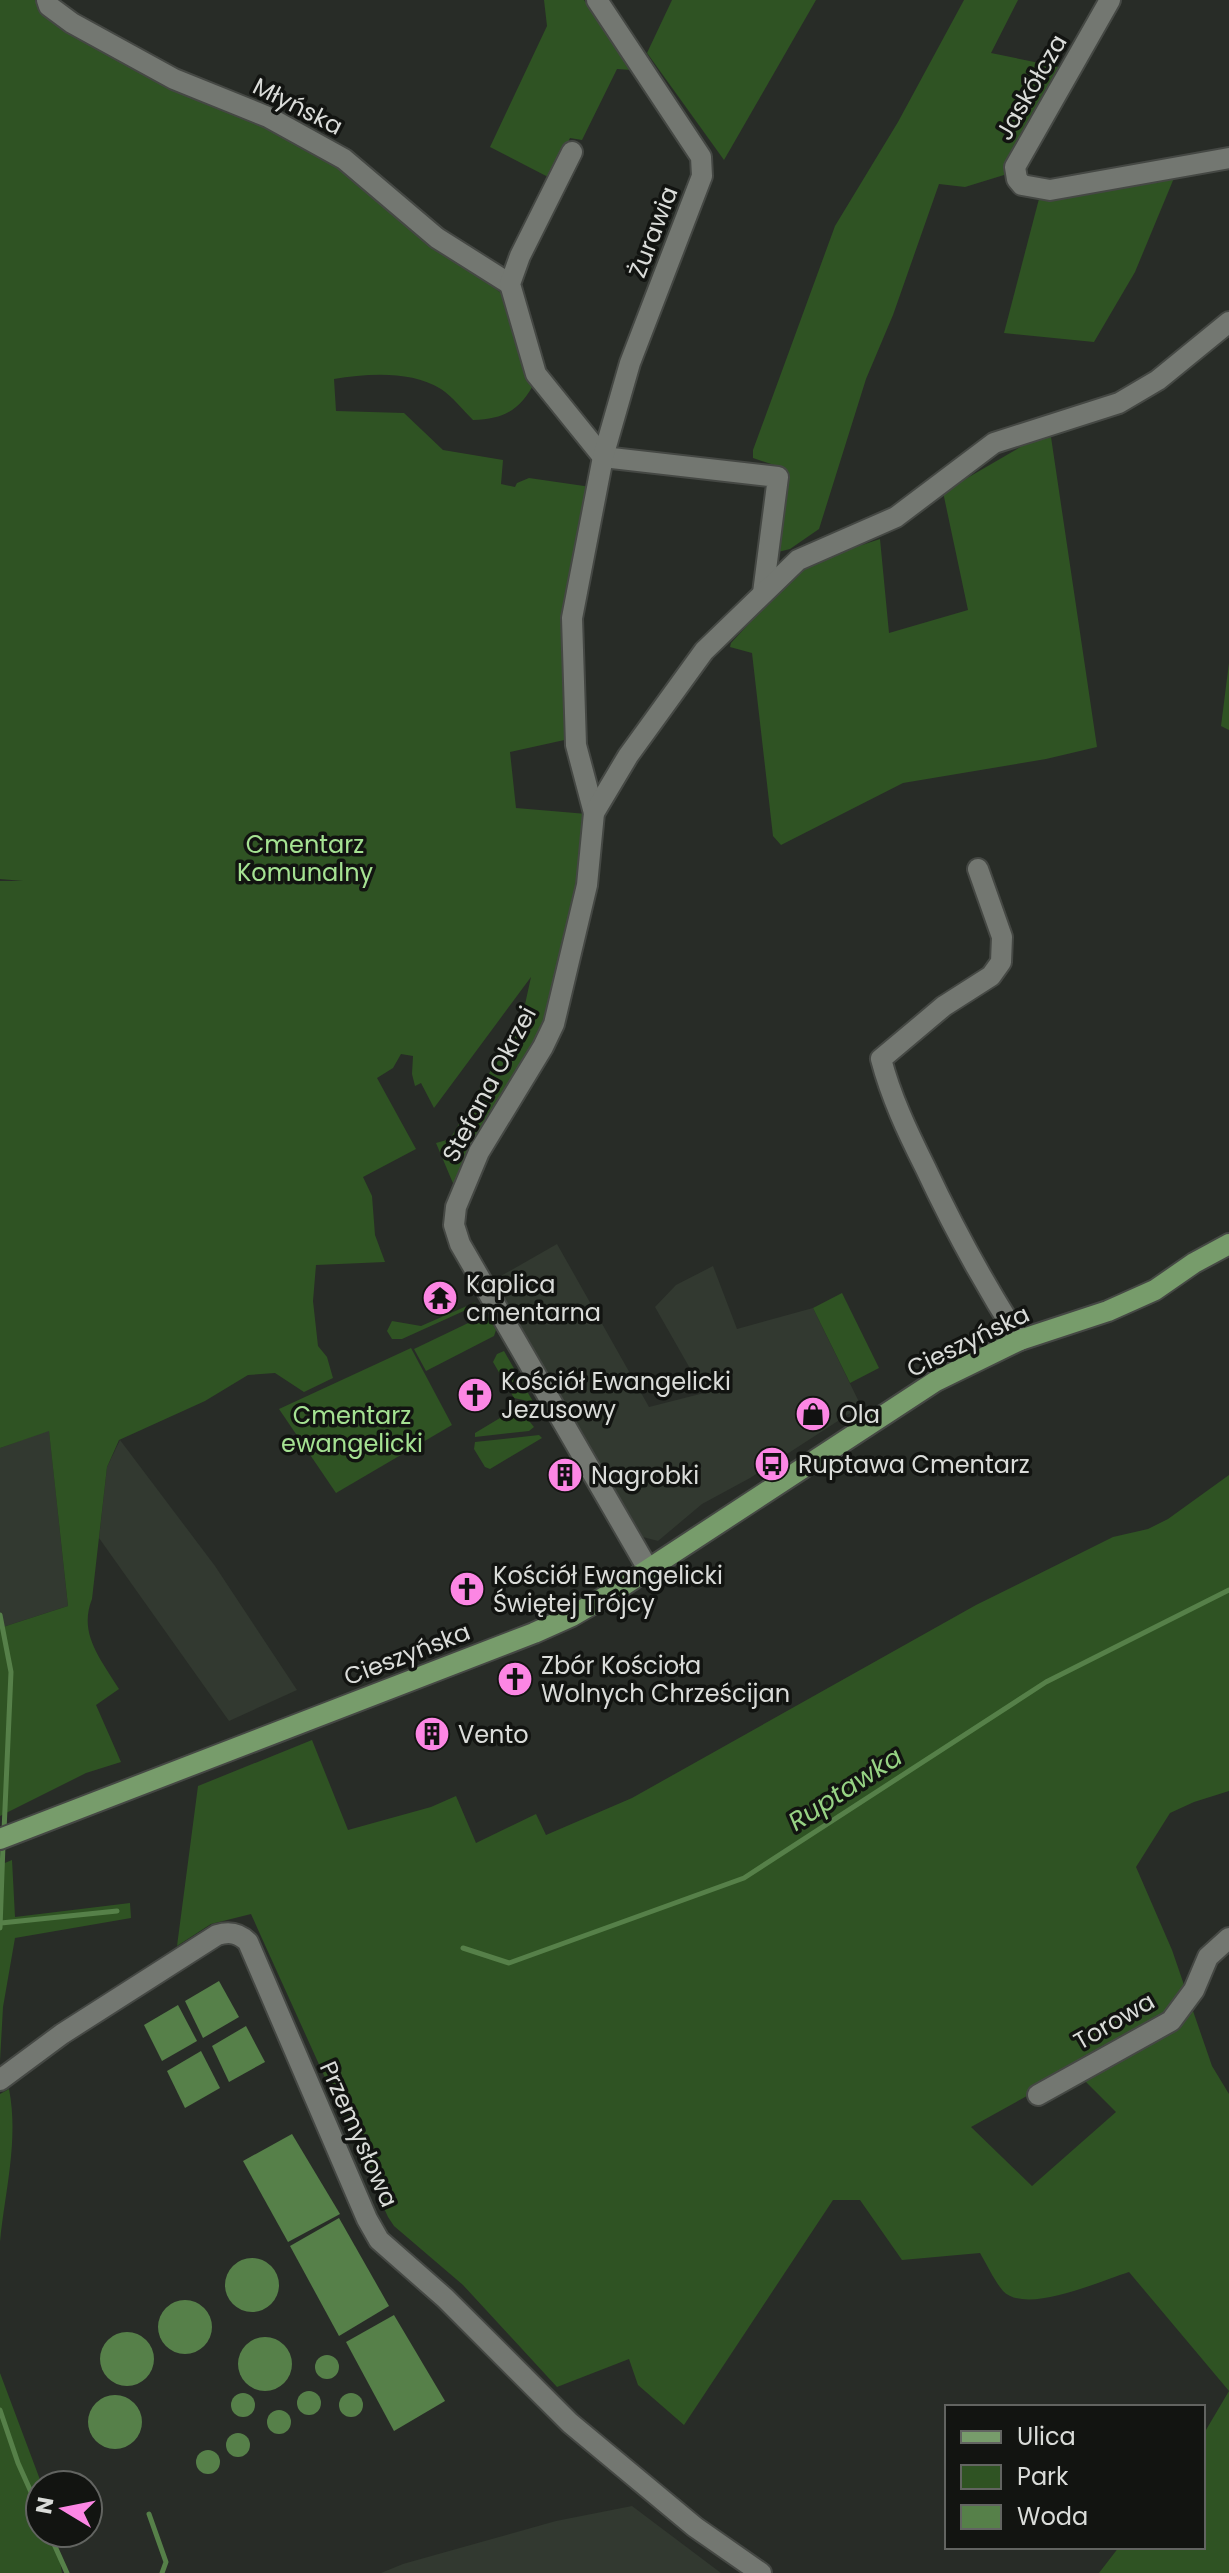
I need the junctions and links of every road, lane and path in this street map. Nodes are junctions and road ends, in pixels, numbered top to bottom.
1 (47, 0) edge
2 (597, 0) edge
3 (1110, 0) edge
4 (572, 152) dead end
5 (1229, 158) edge
6 (510, 284) junction
7 (1229, 322) edge
8 (603, 457) junction
9 (763, 593) junction
10 (594, 813) junction
11 (978, 869) dead end
12 (1229, 1244) edge
13 (1020, 1340) junction
14 (648, 1569) junction
15 (0, 1839) edge
16 (1229, 1938) edge
17 (0, 2080) edge
18 (1038, 2095) dead end
19 (761, 2573) edge

1 - 6 street, Młyńska
2 - 8 street, Żurawia
3 - 5 street, Jaskółcza
4 - 6 street
6 - 8 street
7 - 9 street, Stefana Okrzei
8 - 9 street
8 - 10 street, Stefana Okrzei
9 - 10 street, Stefana Okrzei
10 - 14 street, Stefana Okrzei
11 - 13 street
12 - 13 main road, Cieszyńska
13 - 14 main road, Cieszyńska
14 - 15 main road, Cieszyńska
16 - 18 street, Torowa
17 - 19 street, Przemysłowa

